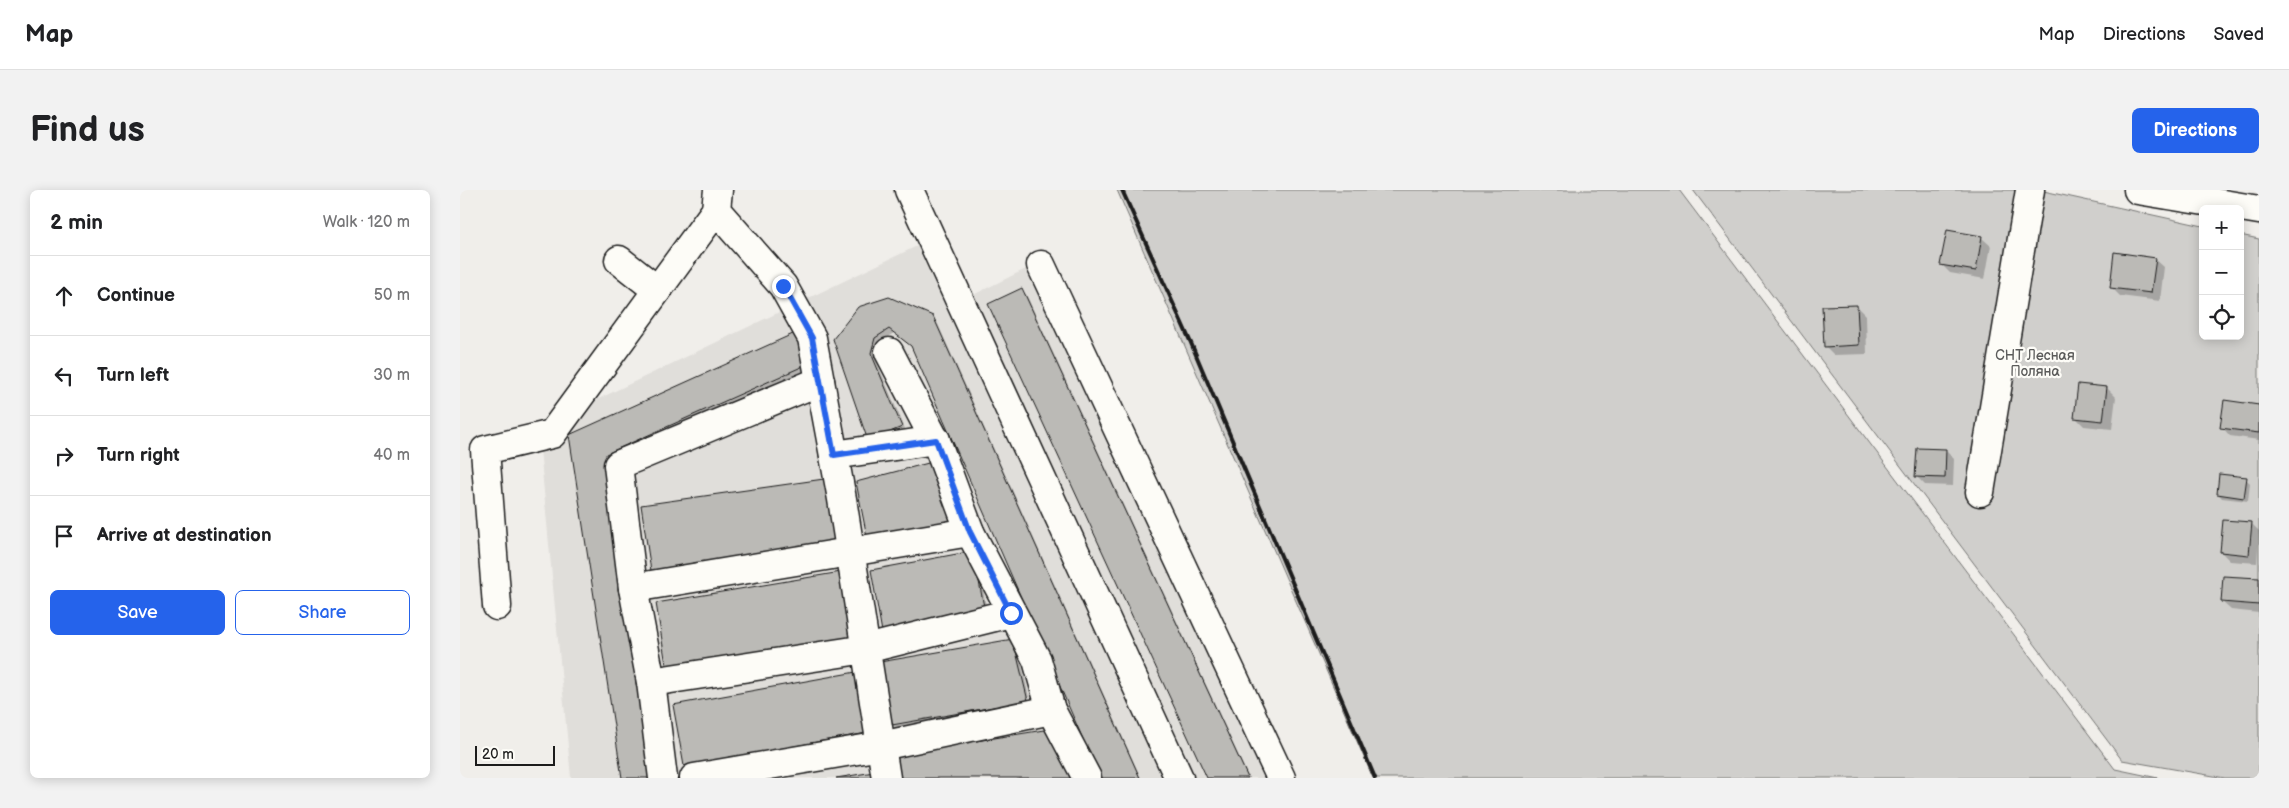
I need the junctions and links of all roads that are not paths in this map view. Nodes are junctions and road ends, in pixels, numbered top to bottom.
1 (910, 190) edge
2 (2030, 190) edge
3 (2138, 190) edge
4 (717, 200) edge
5 (2259, 210) edge
6 (619, 260) dead end
7 (1041, 265) dead end
8 (657, 290) junction
9 (890, 352) dead end
10 (820, 381) junction
11 (936, 440) junction
12 (834, 455) junction
13 (1980, 492) dead end
14 (970, 532) junction
15 (850, 552) junction
16 (632, 588) junction
17 (496, 606) dead end
18 (1011, 613) junction
19 (866, 649) junction
20 (651, 682) junction
21 (1051, 710) junction
22 (881, 746) junction
23 (663, 778) edge
24 (694, 778) edge
25 (886, 778) edge
26 (1087, 778) edge
27 (1179, 778) edge
28 (1281, 778) edge

1 - 27 street
2 - 13 street
3 - 5 street
4 - 8 street
4 - 10 street
6 - 8 street
7 - 28 street
8 - 17 street
9 - 11 street
10 - 12 street
10 - 16 street
11 - 12 street
11 - 14 street
12 - 15 street
14 - 15 street
14 - 18 street
15 - 16 street
15 - 19 street
16 - 20 street
18 - 19 street
18 - 21 street
19 - 20 street
19 - 22 street
20 - 23 street
21 - 22 street
21 - 26 street
22 - 24 street
22 - 25 street

